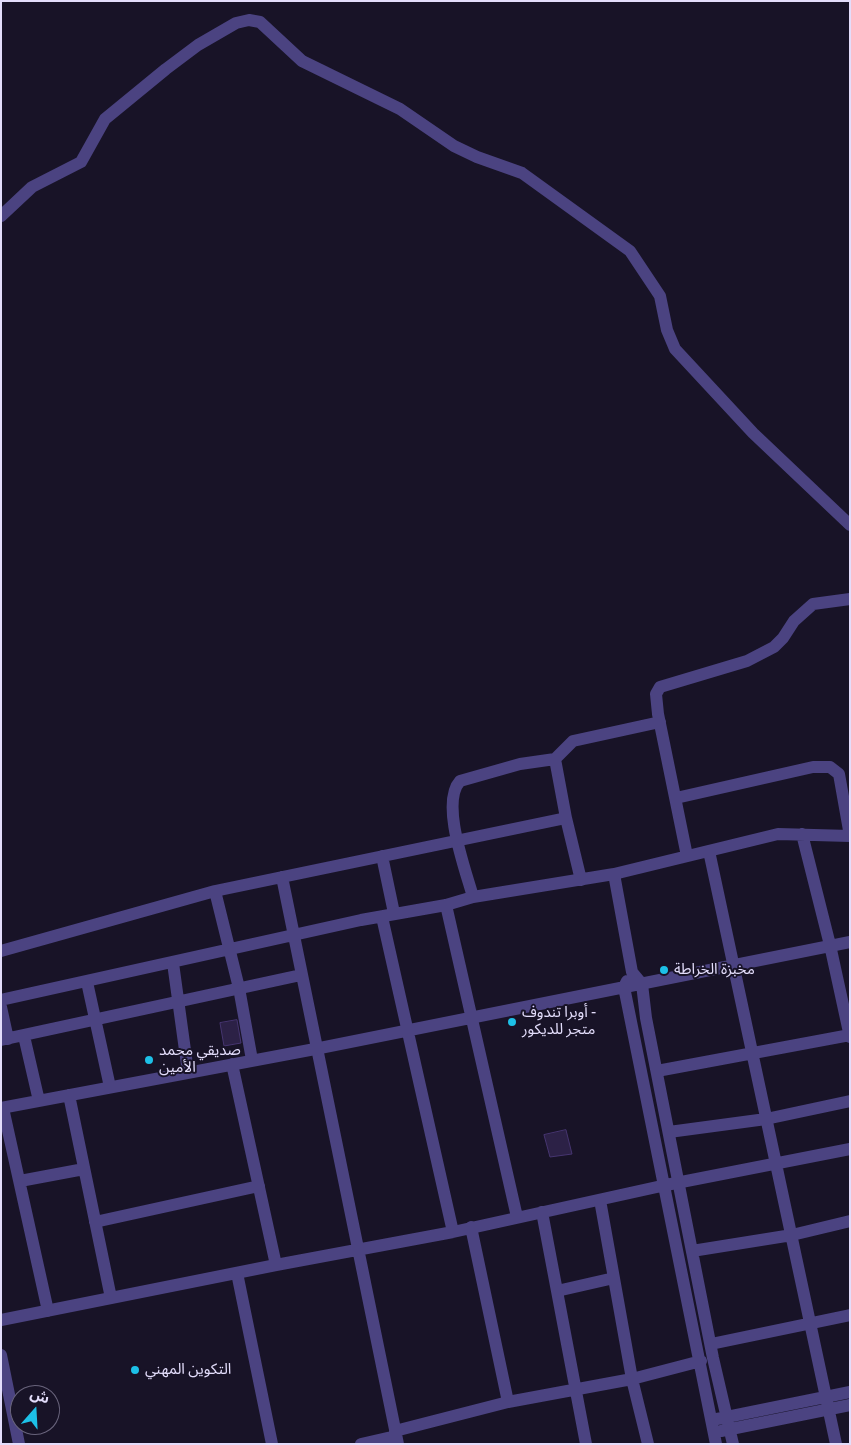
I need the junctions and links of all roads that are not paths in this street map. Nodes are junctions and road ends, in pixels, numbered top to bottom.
1 (1, 216) edge
2 (850, 525) edge
3 (850, 599) edge
4 (660, 722) junction
5 (555, 759) junction
6 (676, 798) junction
7 (566, 818) junction
8 (802, 834) junction
9 (850, 836) edge
10 (458, 840) junction
11 (709, 851) junction
12 (382, 856) junction
13 (687, 856) junction
14 (614, 874) junction
15 (282, 877) junction
16 (580, 880) junction
17 (215, 890) junction
18 (473, 897) junction
19 (446, 905) junction
20 (388, 915) junction
21 (294, 936) junction
22 (850, 942) edge
23 (830, 945) junction
24 (231, 950) junction
25 (1, 951) edge
26 (173, 963) junction
27 (733, 967) junction
28 (632, 972) junction
29 (301, 975) junction
30 (87, 982) junction
31 (642, 984) junction
32 (624, 987) junction
33 (239, 988) junction
34 (1, 1000) edge
35 (177, 1001) junction
36 (1, 1007) edge
37 (472, 1017) junction
38 (96, 1019) junction
39 (406, 1029) junction
40 (24, 1036) junction
41 (850, 1036) edge
42 (4, 1039) edge
43 (315, 1049) junction
44 (751, 1052) junction
45 (252, 1060) junction
46 (232, 1064) junction
47 (657, 1071) junction
48 (188, 1072) junction
49 (110, 1087) junction
50 (69, 1095) junction
51 (39, 1101) junction
52 (850, 1101) edge
53 (2, 1108) edge
54 (766, 1119) junction
55 (669, 1132) junction
56 (850, 1149) edge
57 (777, 1164) junction
58 (84, 1169) junction
59 (20, 1180) junction
60 (679, 1183) junction
61 (259, 1186) junction
62 (666, 1186) junction
63 (600, 1200) junction
64 (542, 1212) junction
65 (517, 1217) junction
66 (850, 1221) edge
67 (95, 1222) junction
68 (471, 1227) junction
69 (453, 1232) junction
70 (792, 1235) junction
71 (358, 1249) junction
72 (692, 1251) junction
73 (276, 1265) junction
74 (237, 1273) junction
75 (614, 1278) junction
76 (557, 1290) junction
77 (111, 1298) junction
78 (703, 1304) junction
79 (689, 1306) junction
80 (48, 1311) junction
81 (850, 1316) edge
82 (1, 1320) edge
83 (810, 1324) junction
84 (711, 1344) junction
85 (1, 1355) edge
86 (701, 1361) junction
87 (632, 1380) junction
88 (576, 1389) junction
89 (850, 1392) edge
90 (508, 1402) junction
91 (827, 1403) junction
92 (850, 1405) edge
93 (728, 1423) junction
94 (714, 1432) edge
95 (396, 1437) edge
96 (19, 1444) edge
97 (272, 1444) edge
98 (361, 1444) edge
99 (586, 1444) edge
100 (648, 1444) edge
101 (733, 1444) edge
102 (836, 1444) edge

1 - 2 street
3 - 4 street
4 - 5 street
4 - 6 street
5 - 7 street
5 - 10 street
6 - 9 street
6 - 13 street
7 - 10 street
7 - 16 street
8 - 9 street
8 - 11 street
8 - 23 street
10 - 12 street
10 - 18 street
11 - 13 street
11 - 27 street
12 - 15 street
12 - 20 street
13 - 14 street
14 - 16 street
14 - 28 street
15 - 17 street
15 - 21 street
16 - 18 street
17 - 24 street
17 - 25 street
18 - 19 street
19 - 20 street
19 - 37 street
20 - 21 street
20 - 39 street
21 - 24 street
21 - 29 street
22 - 23 street
23 - 27 street
23 - 41 street
24 - 26 street
24 - 33 street
26 - 30 street
26 - 35 street
27 - 31 street
27 - 44 street
28 - 31 street
28 - 32 street
29 - 33 street
29 - 43 street
30 - 34 street
30 - 38 street
31 - 32 street
31 - 47 street
32 - 37 street
32 - 62 street
33 - 35 street
33 - 45 street
35 - 38 street
35 - 48 street
36 - 42 street
37 - 39 street
37 - 65 street
38 - 40 street
38 - 49 street
39 - 43 street
39 - 69 street
40 - 42 street
40 - 51 street
41 - 44 street
43 - 45 street
43 - 71 street
44 - 47 street
44 - 54 street
45 - 46 street
46 - 48 street
46 - 61 street
47 - 55 street
48 - 49 street
49 - 50 street
50 - 51 street
50 - 58 street
51 - 53 street
52 - 54 street
53 - 59 street
54 - 55 street
54 - 57 street
55 - 60 street
56 - 57 street
57 - 60 street
57 - 70 street
58 - 59 street
58 - 67 street
59 - 80 street
60 - 62 street
60 - 72 street
61 - 67 street
61 - 73 street
62 - 63 street
62 - 79 street
63 - 64 street
63 - 75 street
64 - 65 street
64 - 76 street
65 - 68 street
66 - 70 street
67 - 77 street
68 - 69 street
68 - 90 street
69 - 71 street
70 - 72 street
70 - 83 street
71 - 73 street
71 - 95 street
72 - 78 street
73 - 74 street
74 - 77 street
74 - 97 street
75 - 76 street
75 - 87 street
76 - 88 street
77 - 80 street
78 - 79 street
78 - 84 street
79 - 86 street
80 - 82 street
81 - 83 street
83 - 84 street
83 - 91 street
84 - 93 street
85 - 96 street
86 - 87 street
86 - 94 street
87 - 88 street
87 - 100 street
88 - 90 street
88 - 99 street
89 - 91 street
90 - 95 street
91 - 92 street
91 - 93 street
91 - 102 street
93 - 94 street
93 - 101 street
95 - 98 street

